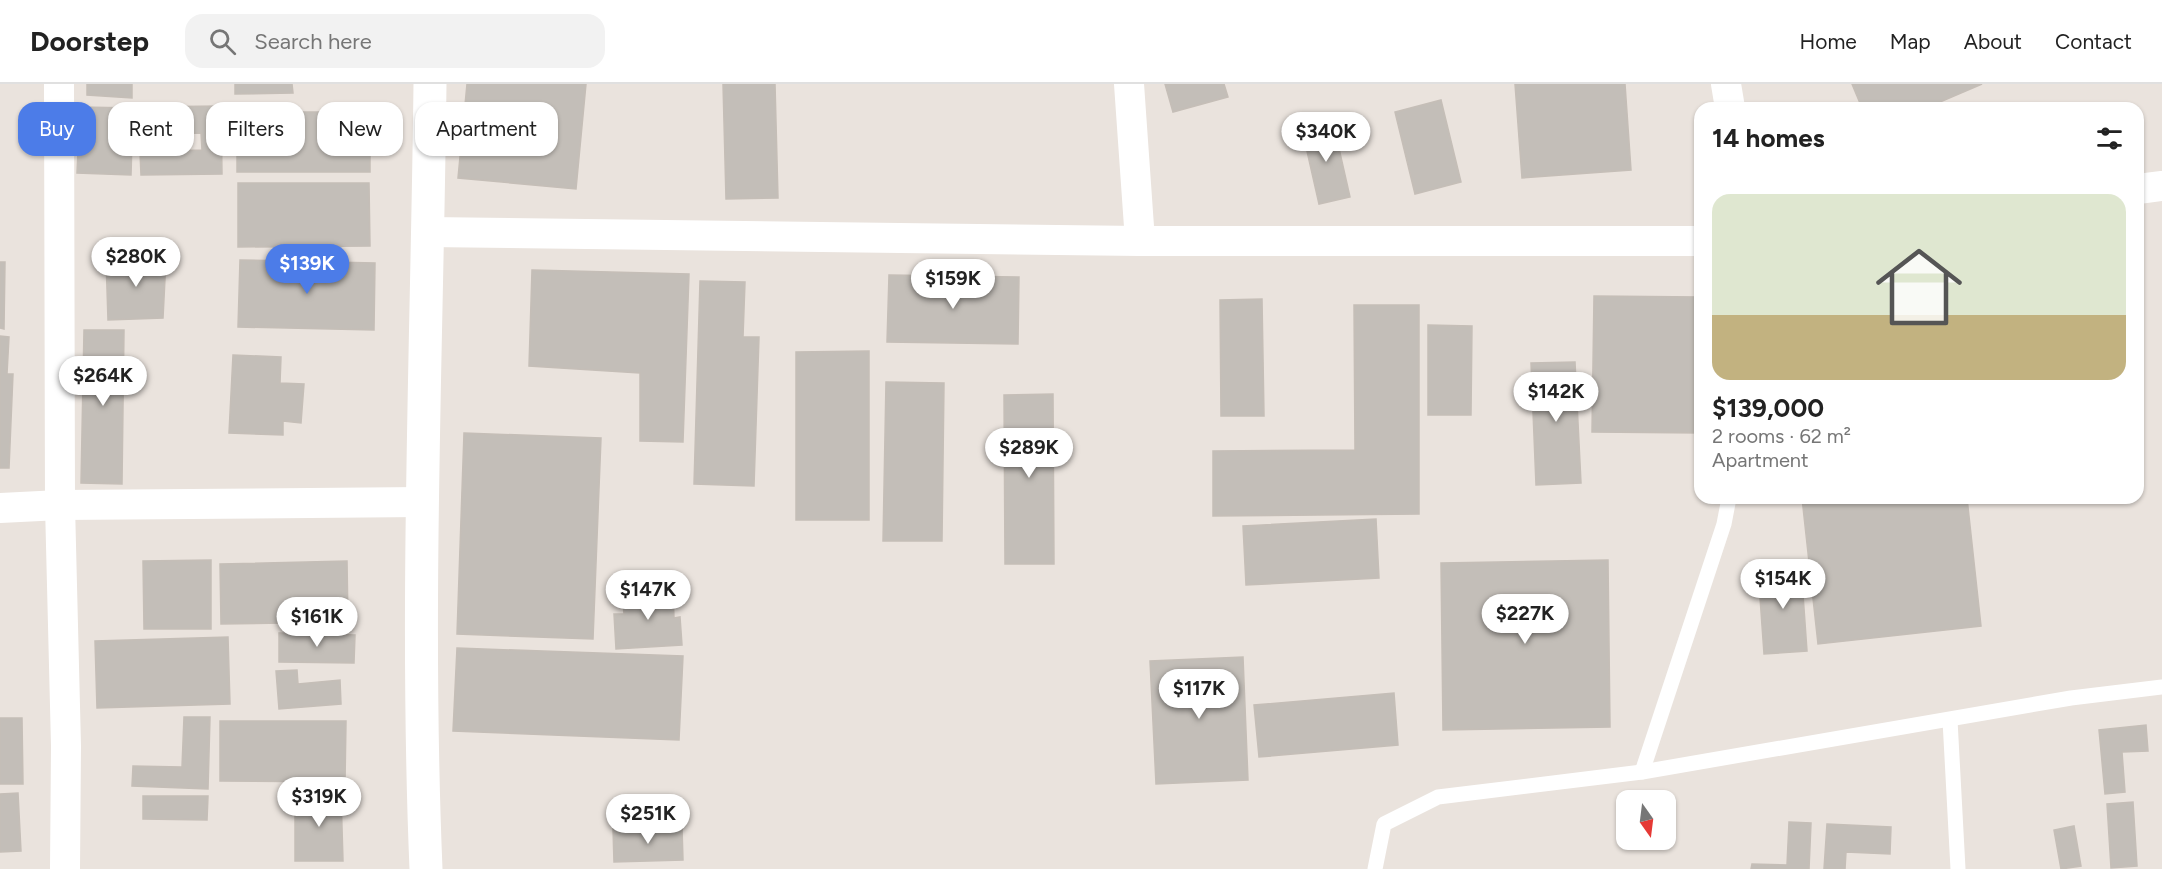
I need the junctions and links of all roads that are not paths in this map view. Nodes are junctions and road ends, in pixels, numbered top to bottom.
1 (59, 84) edge
2 (429, 84) edge
3 (1129, 84) edge
4 (1726, 84) edge
5 (1729, 102) edge
6 (2162, 186) edge
7 (2144, 188) edge
8 (428, 232) junction
9 (1140, 241) junction
10 (1694, 241) edge
11 (422, 502) junction
12 (1728, 504) edge
13 (60, 505) junction
14 (0, 508) edge
15 (2162, 687) edge
16 (1950, 720) junction
17 (1642, 772) junction
18 (65, 869) edge
19 (426, 869) edge
20 (1375, 869) edge
21 (1958, 869) edge

1 - 13 street
2 - 8 street
3 - 9 street
4 - 5 street
6 - 7 street
8 - 9 street
8 - 11 street
9 - 10 street
11 - 13 street
11 - 19 street
12 - 17 lane
13 - 14 street
13 - 18 street
15 - 16 lane
16 - 17 lane
16 - 21 lane
17 - 20 lane

